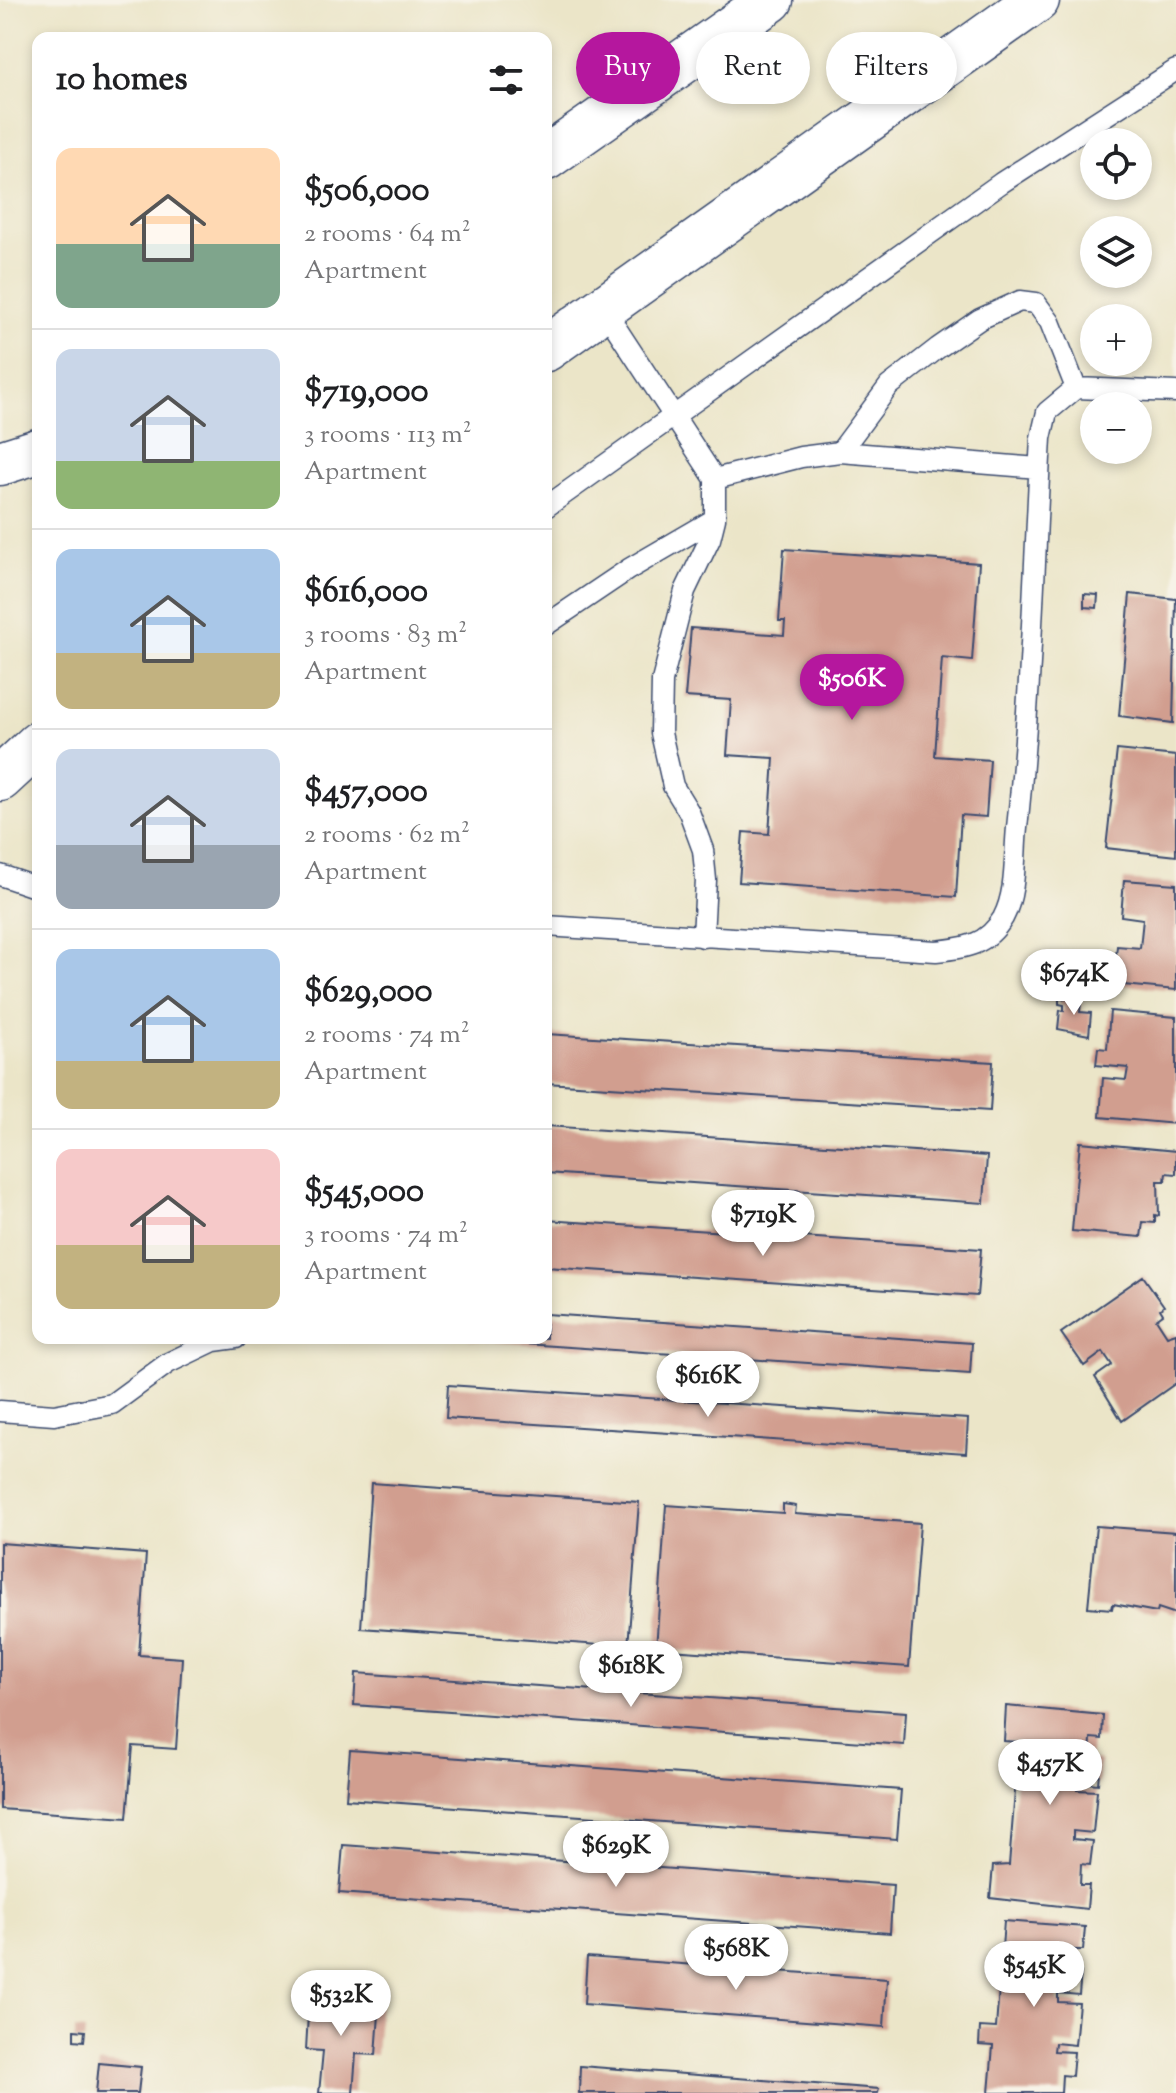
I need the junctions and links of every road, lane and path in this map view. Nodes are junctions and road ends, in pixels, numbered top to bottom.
1 (771, 0) edge
2 (1037, 0) edge
3 (1176, 70) edge
4 (552, 154) edge
5 (603, 308) junction
6 (552, 345) edge
7 (1076, 388) junction
8 (1176, 392) edge
9 (677, 415) junction
10 (840, 452) junction
11 (32, 453) edge
12 (0, 463) edge
13 (1039, 468) junction
14 (715, 479) junction
15 (552, 503) edge
16 (715, 519) junction
17 (552, 621) edge
18 (32, 750) edge
19 (0, 779) edge
20 (0, 875) edge
21 (32, 886) edge
22 (552, 926) edge
23 (703, 937) junction
24 (208, 1344) edge
25 (0, 1411) edge

1 - 4 main road
2 - 5 main road
3 - 9 lane
5 - 6 main road
5 - 9 lane
7 - 8 lane
7 - 10 lane
7 - 13 lane
9 - 14 lane
9 - 15 lane
10 - 13 lane
10 - 14 lane
11 - 12 main road
13 - 23 lane
14 - 16 lane
16 - 17 lane
16 - 23 lane
18 - 19 main road
20 - 21 lane
22 - 23 lane
24 - 25 lane

